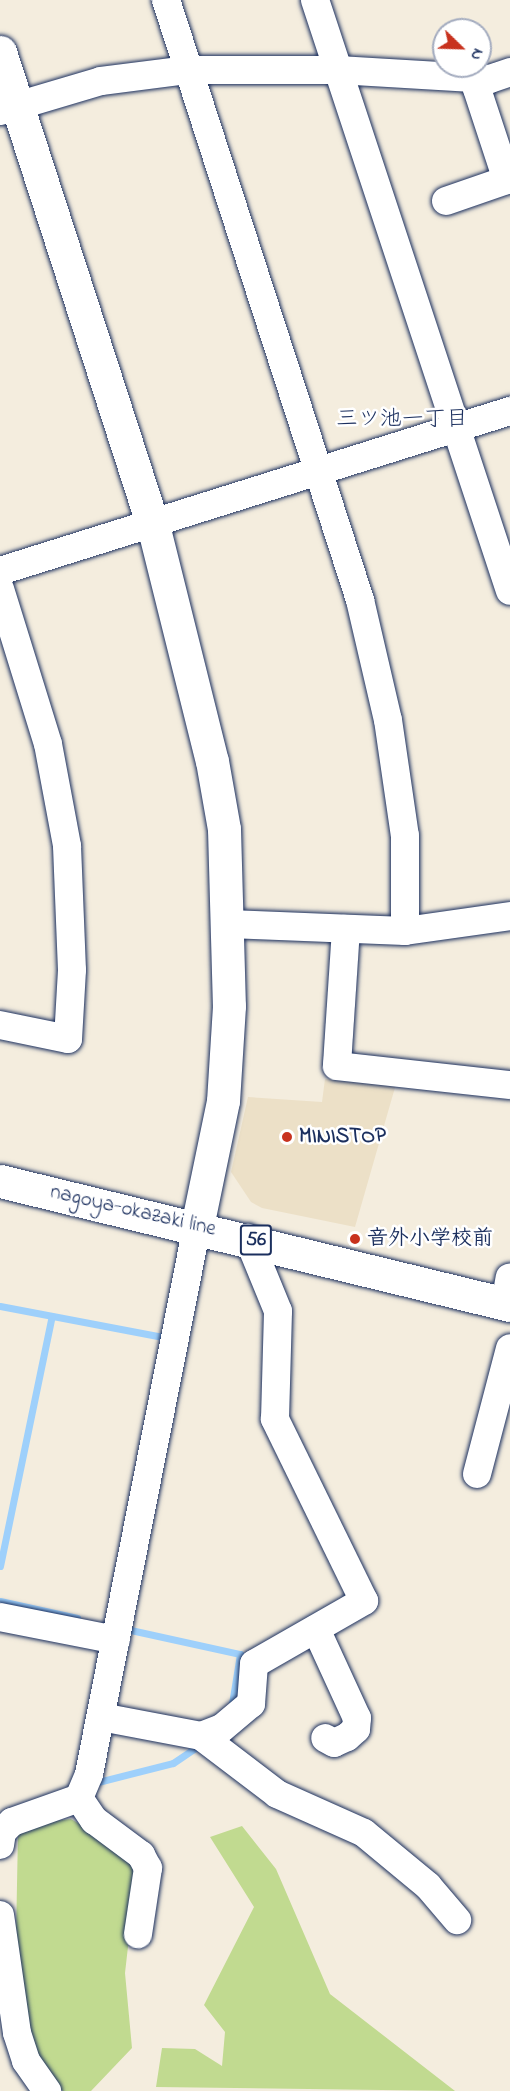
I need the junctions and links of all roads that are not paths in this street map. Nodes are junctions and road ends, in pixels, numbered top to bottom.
1 (166, 0) edge
2 (315, 0) edge
3 (0, 52) edge
4 (188, 70) junction
5 (338, 70) junction
6 (510, 72) edge
7 (432, 75) edge
8 (492, 75) edge
9 (479, 78) edge
10 (9, 108) edge
11 (508, 180) edge
12 (446, 201) dead end
13 (510, 411) edge
14 (453, 429) junction
15 (314, 471) junction
16 (153, 525) junction
17 (0, 571) edge
18 (0, 589) edge
19 (510, 591) edge
20 (510, 916) edge
21 (229, 924) junction
22 (346, 929) junction
23 (405, 931) junction
24 (0, 1025) edge
25 (510, 1085) edge
26 (0, 1181) edge
27 (197, 1226) junction
28 (248, 1238) junction
29 (508, 1295) edge
30 (510, 1348) edge
31 (477, 1474) dead end
32 (0, 1617) edge
33 (316, 1629) junction
34 (116, 1640) junction
35 (101, 1717) junction
36 (201, 1736) junction
37 (325, 1738) dead end
38 (79, 1797) junction
39 (0, 1845) edge
40 (0, 1915) edge
41 (457, 1920) dead end
42 (138, 1934) dead end
43 (47, 2091) edge

1 - 4 street
2 - 5 street
3 - 10 street
4 - 5 street
4 - 10 street
4 - 15 street
5 - 7 street
5 - 14 street
6 - 8 street
9 - 11 street
10 - 16 street
11 - 12 street
13 - 14 street
14 - 15 street
14 - 19 street
15 - 16 street
15 - 23 street
16 - 17 street
16 - 21 street
18 - 24 street
20 - 23 street
21 - 22 street
21 - 27 street
22 - 23 street
22 - 25 street
26 - 27 street, nagoya-okazaki line / 56
27 - 28 street, nagoya-okazaki line / 56
27 - 34 street
28 - 29 street, nagoya-okazaki line / 56
28 - 33 street
30 - 31 street
32 - 34 street
33 - 36 street
33 - 37 street
34 - 35 street
35 - 36 street
35 - 38 street
36 - 41 street
38 - 39 street
38 - 42 street
40 - 43 street

